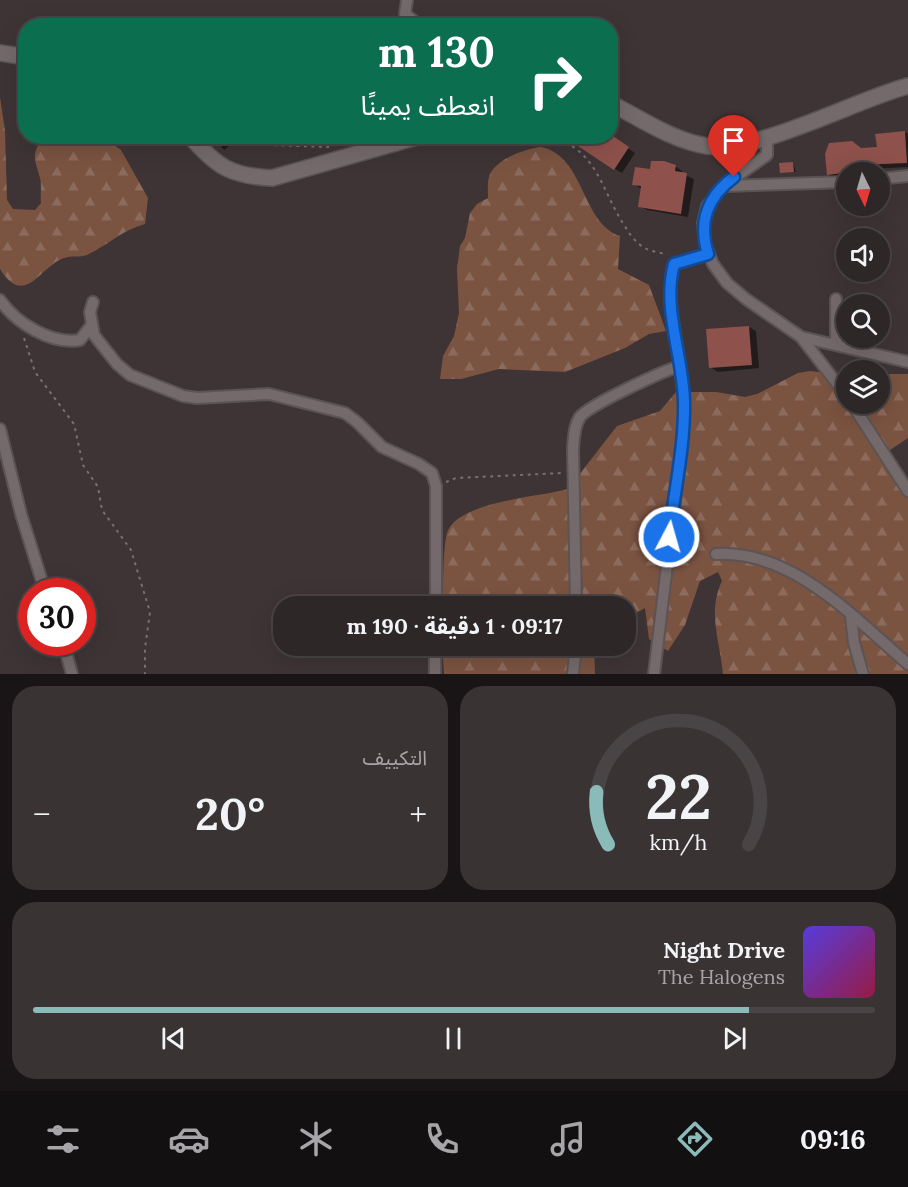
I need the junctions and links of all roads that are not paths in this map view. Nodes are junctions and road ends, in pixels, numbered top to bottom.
1 (407, 0) edge
2 (410, 18) edge
3 (0, 53) edge
4 (18, 56) edge
5 (908, 86) edge
6 (618, 107) edge
7 (767, 136) junction
8 (197, 144) edge
9 (394, 144) edge
10 (908, 176) edge
11 (890, 178) edge
12 (836, 183) edge
13 (723, 186) junction
14 (708, 254) junction
15 (0, 300) edge
16 (93, 302) dead end
17 (90, 327) junction
18 (801, 337) junction
19 (836, 344) edge
20 (854, 348) edge
21 (905, 359) edge
22 (680, 366) junction
23 (836, 382) edge
24 (858, 414) edge
25 (0, 429) edge
26 (908, 491) edge
27 (716, 555) dead end
28 (41, 578) edge
29 (436, 596) edge
30 (576, 596) edge
31 (851, 616) junction
32 (67, 656) edge
33 (435, 656) edge
34 (575, 656) edge
35 (908, 664) edge
36 (72, 674) edge
37 (435, 674) edge
38 (573, 674) edge
39 (654, 674) edge
40 (863, 674) edge

1 - 2 street
3 - 4 street
5 - 7 street
6 - 7 street
7 - 13 street
8 - 9 street
10 - 11 street
12 - 13 street
13 - 14 street
14 - 18 street
14 - 22 street
15 - 17 street
16 - 17 street
17 - 29 street
18 - 19 street
18 - 23 street
20 - 21 street
22 - 30 street
22 - 39 street
24 - 26 street
25 - 28 street
27 - 31 street
31 - 35 street
31 - 40 street
32 - 36 street
33 - 37 street
34 - 38 street

